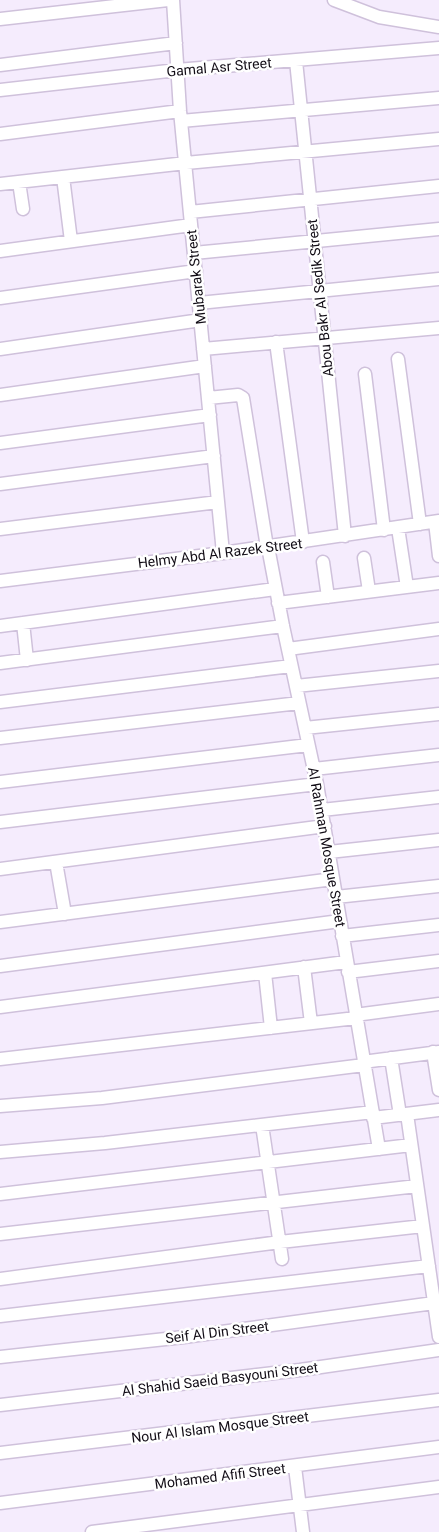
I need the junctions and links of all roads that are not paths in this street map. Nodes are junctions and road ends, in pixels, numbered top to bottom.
1 (168, 0) edge
2 (173, 0) edge
3 (334, 0) edge
4 (0, 19) edge
5 (439, 27) edge
6 (176, 43) junction
7 (439, 48) edge
8 (296, 61) junction
9 (0, 64) edge
10 (178, 70) junction
11 (0, 90) edge
12 (439, 98) edge
13 (301, 110) junction
14 (181, 116) junction
15 (0, 134) edge
16 (439, 139) edge
17 (305, 152) junction
18 (186, 164) junction
19 (63, 177) junction
20 (18, 182) junction
21 (0, 184) edge
22 (439, 186) edge
23 (310, 200) junction
24 (23, 209) dead end
25 (190, 212) junction
26 (192, 225) junction
27 (439, 229) edge
28 (71, 241) junction
29 (314, 241) junction
30 (0, 251) edge
31 (194, 253) junction
32 (196, 271) junction
33 (439, 279) edge
34 (320, 291) junction
35 (0, 298) edge
36 (199, 303) junction
37 (201, 320) junction
38 (439, 328) edge
39 (324, 338) junction
40 (276, 342) junction
41 (203, 348) junction
42 (0, 349) edge
43 (398, 359) dead end
44 (205, 366) junction
45 (365, 374) dead end
46 (0, 395) edge
47 (208, 398) junction
48 (210, 415) junction
49 (0, 443) edge
50 (214, 456) junction
51 (0, 484) edge
52 (218, 502) junction
53 (437, 522) edge
54 (420, 524) junction
55 (398, 528) junction
56 (0, 529) edge
57 (384, 530) junction
58 (345, 536) junction
59 (303, 542) junction
60 (268, 547) junction
61 (223, 553) junction
62 (439, 556) edge
63 (364, 558) dead end
64 (323, 562) dead end
65 (0, 581) edge
66 (439, 583) edge
67 (407, 587) junction
68 (275, 589) junction
69 (369, 591) junction
70 (328, 597) junction
71 (278, 603) junction
72 (23, 623) junction
73 (0, 626) edge
74 (283, 626) junction
75 (439, 629) edge
76 (288, 649) junction
77 (27, 660) junction
78 (0, 663) edge
79 (291, 666) junction
80 (439, 671) edge
81 (296, 686) junction
82 (0, 702) edge
83 (299, 703) junction
84 (439, 714) edge
85 (305, 728) junction
86 (0, 738) edge
87 (308, 745) junction
88 (439, 755) edge
89 (314, 769) junction
90 (0, 782) edge
91 (317, 784) junction
92 (439, 797) edge
93 (322, 810) junction
94 (0, 822) edge
95 (325, 826) junction
96 (439, 840) edge
97 (329, 852) junction
98 (56, 862) junction
99 (0, 869) edge
100 (333, 879) junction
101 (439, 886) edge
102 (336, 897) junction
103 (65, 914) junction
104 (340, 921) junction
105 (0, 922) edge
106 (439, 925) edge
107 (342, 936) junction
108 (439, 961) edge
109 (0, 966) edge
110 (347, 967) junction
111 (304, 968) junction
112 (265, 973) junction
113 (439, 1004) edge
114 (0, 1007) edge
115 (355, 1016) junction
116 (311, 1023) junction
117 (271, 1028) junction
118 (436, 1052) edge
119 (391, 1058) junction
120 (0, 1059) edge
121 (364, 1063) junction
122 (439, 1090) edge
123 (0, 1106) edge
124 (439, 1110) edge
125 (373, 1115) junction
126 (403, 1115) junction
127 (262, 1125) junction
128 (411, 1145) junction
129 (379, 1149) junction
130 (0, 1152) edge
131 (268, 1162) junction
132 (417, 1186) junction
133 (0, 1194) edge
134 (274, 1202) junction
135 (423, 1226) junction
136 (0, 1234) edge
137 (280, 1242) junction
138 (282, 1259) dead end
139 (429, 1266) junction
140 (0, 1279) edge
141 (434, 1303) junction
142 (0, 1316) edge
143 (439, 1337) edge
144 (439, 1350) edge
145 (0, 1357) edge
146 (439, 1400) edge
147 (0, 1405) edge
148 (439, 1447) edge
149 (0, 1454) edge
150 (295, 1467) junction
151 (439, 1487) edge
152 (0, 1503) edge
153 (300, 1506) junction
154 (92, 1532) edge
155 (303, 1532) edge

1 - 4 street
2 - 6 street, Mubarak Street
3 - 5 street
6 - 9 street
6 - 10 street, Mubarak Street
7 - 8 street, Gamal Asr Street
8 - 10 street, Gamal Asr Street
8 - 13 street, Abou Bakr Al Sedik Street
10 - 11 street, Gamal Asr Street
10 - 14 street, Mubarak Street
12 - 13 street
13 - 14 street
13 - 17 street, Abou Bakr Al Sedik Street
14 - 15 street
14 - 18 street, Mubarak Street
16 - 17 street
17 - 18 street
17 - 23 street, Abou Bakr Al Sedik Street
18 - 19 street
18 - 25 street, Mubarak Street
19 - 20 street
19 - 28 street
20 - 21 street
20 - 24 street
22 - 23 street
23 - 25 street
23 - 29 street, Abou Bakr Al Sedik Street
25 - 26 street, Mubarak Street
26 - 28 street
26 - 31 street, Mubarak Street
27 - 29 street
28 - 30 street
29 - 31 street
29 - 34 street, Abou Bakr Al Sedik Street
31 - 32 street, Mubarak Street
32 - 35 street
32 - 36 street, Mubarak Street
33 - 34 street
34 - 36 street
34 - 39 street, Abou Bakr Al Sedik Street
36 - 37 street, Mubarak Street
37 - 41 street, Mubarak Street
37 - 42 street
38 - 39 street
39 - 40 street
39 - 58 street, Abou Bakr Al Sedik Street
40 - 41 street
40 - 59 street
41 - 44 street, Mubarak Street
43 - 54 street
44 - 46 street
44 - 47 street, Mubarak Street
45 - 57 street
47 - 48 street, Mubarak Street
47 - 60 street, Al Rahman Mosque Street
48 - 49 street
48 - 50 street, Mubarak Street
50 - 51 street
50 - 52 street, Mubarak Street
52 - 56 street
52 - 61 street, Mubarak Street
53 - 54 street, Helmy Abd Al Razek Street
53 - 62 street
54 - 55 street, Helmy Abd Al Razek Street
55 - 57 street, Helmy Abd Al Razek Street
55 - 67 street
57 - 58 street, Helmy Abd Al Razek Street
58 - 59 street, Helmy Abd Al Razek Street
59 - 60 street, Helmy Abd Al Razek Street
60 - 61 street, Helmy Abd Al Razek Street
60 - 68 street, Al Rahman Mosque Street
61 - 65 street, Helmy Abd Al Razek Street
63 - 69 street
64 - 70 street
66 - 67 street
67 - 69 street
68 - 71 street, Al Rahman Mosque Street
68 - 72 street
69 - 70 street
70 - 71 street
71 - 74 street, Al Rahman Mosque Street
72 - 73 street
72 - 77 street
74 - 76 street, Al Rahman Mosque Street
74 - 77 street
75 - 76 street
76 - 79 street, Al Rahman Mosque Street
77 - 78 street
79 - 81 street, Al Rahman Mosque Street
79 - 82 street
80 - 81 street
81 - 83 street, Al Rahman Mosque Street
83 - 85 street, Al Rahman Mosque Street
83 - 86 street
84 - 85 street
85 - 87 street, Al Rahman Mosque Street
87 - 89 street, Al Rahman Mosque Street
87 - 90 street
88 - 89 street
89 - 91 street, Al Rahman Mosque Street
91 - 93 street, Al Rahman Mosque Street
91 - 94 street
92 - 93 street
93 - 95 street, Al Rahman Mosque Street
95 - 97 street, Al Rahman Mosque Street
95 - 98 street
96 - 97 street
97 - 100 street, Al Rahman Mosque Street
98 - 99 street
98 - 103 street
100 - 102 street, Al Rahman Mosque Street
100 - 103 street
101 - 102 street
102 - 104 street, Al Rahman Mosque Street
103 - 105 street
104 - 107 street, Al Rahman Mosque Street
104 - 109 street
106 - 107 street
107 - 110 street, Al Rahman Mosque Street
108 - 110 street
110 - 111 street
110 - 115 street, Al Rahman Mosque Street
111 - 112 street
111 - 116 street
112 - 114 street
112 - 117 street
113 - 115 street
115 - 116 street
115 - 121 street, Al Rahman Mosque Street
116 - 117 street
117 - 120 street
118 - 119 street
118 - 122 street
119 - 121 street
119 - 126 street
121 - 123 street
121 - 125 street, Al Rahman Mosque Street
124 - 126 street
125 - 126 street
125 - 127 street
125 - 129 street, Al Rahman Mosque Street
126 - 128 street
127 - 130 street
127 - 131 street
128 - 129 street
128 - 132 street
129 - 131 street
131 - 133 street
131 - 134 street
132 - 134 street
132 - 135 street
134 - 136 street
134 - 137 street
135 - 137 street
135 - 139 street
137 - 138 street
137 - 140 street
139 - 141 street
139 - 142 street
141 - 143 street
141 - 145 street, Seif Al Din Street
144 - 147 street, Al Shahid Saeid Basyouni Street
146 - 149 street, Nour Al Islam Mosque Street
148 - 150 street, Mohamed Afifi Street
150 - 152 street, Mohamed Afifi Street
150 - 153 street
151 - 153 street
153 - 154 street
153 - 155 street

